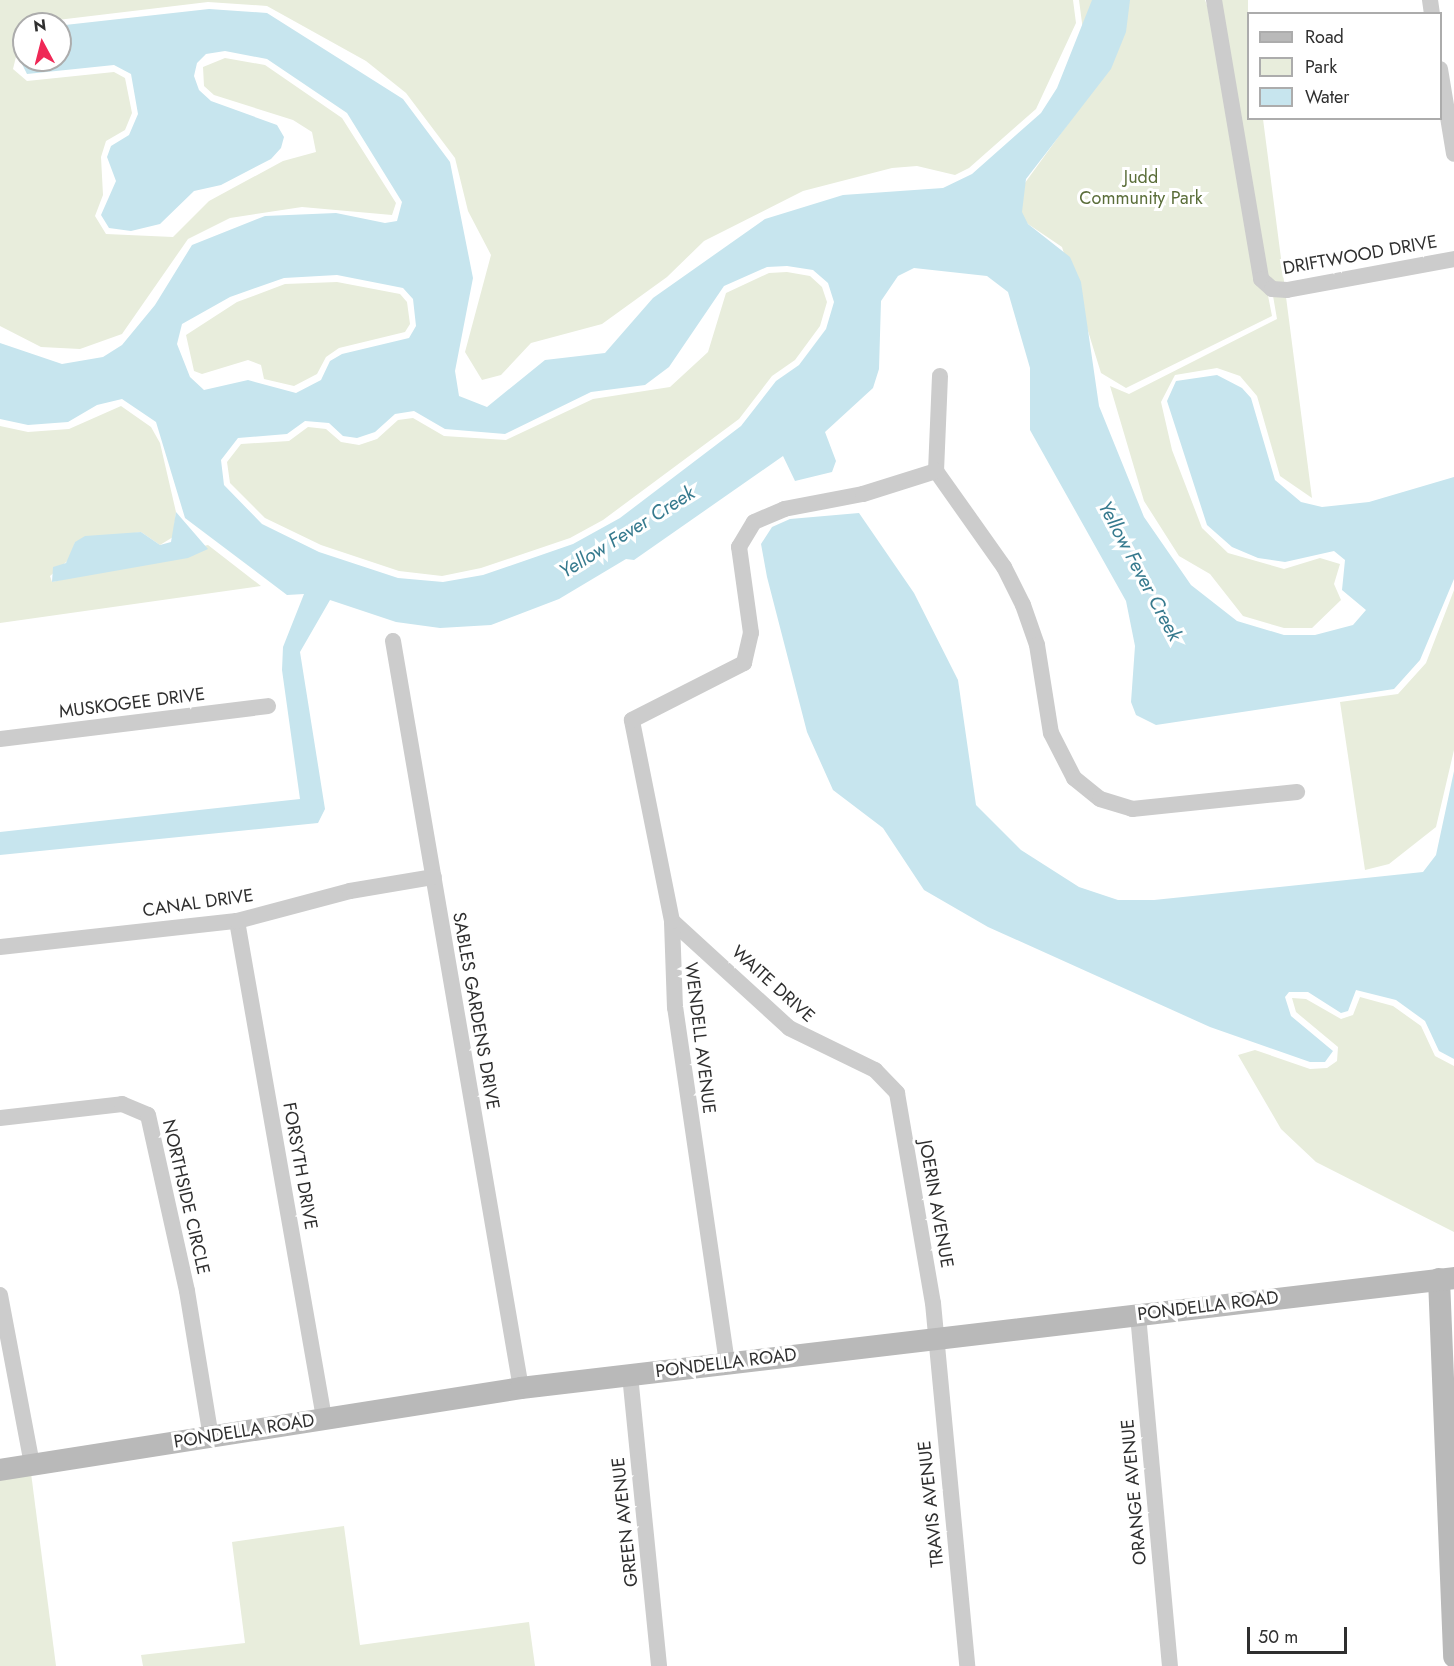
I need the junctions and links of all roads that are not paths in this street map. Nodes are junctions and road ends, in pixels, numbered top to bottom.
1 (1214, 0) edge
2 (1442, 81) edge
3 (1454, 154) edge
4 (1454, 259) edge
5 (940, 376) dead end
6 (936, 471) junction
7 (393, 641) dead end
8 (268, 706) dead end
9 (0, 739) edge
10 (1297, 792) dead end
11 (434, 877) junction
12 (237, 921) junction
13 (672, 921) junction
14 (0, 947) edge
15 (889, 1079) joint
16 (0, 1118) edge
17 (1446, 1278) edge
18 (0, 1295) edge
19 (1138, 1315) junction
20 (935, 1339) junction
21 (728, 1363) junction
22 (630, 1375) junction
23 (521, 1388) junction
24 (324, 1418) junction
25 (1450, 1424) edge
26 (211, 1437) junction
27 (32, 1465) junction
28 (0, 1470) edge
29 (1452, 1560) edge
30 (1454, 1657) edge
31 (659, 1666) edge
32 (967, 1666) edge
33 (1170, 1666) edge

1 - 4 street, DRIFTWOOD DRIVE
2 - 3 street
5 - 6 street
6 - 10 street
6 - 13 street, WENDELL AVENUE
7 - 11 street, SABLES GARDENS DRIVE
8 - 9 street, MUSKOGEE DRIVE
11 - 12 street, CANAL DRIVE
11 - 23 street, SABLES GARDENS DRIVE
12 - 14 street, CANAL DRIVE
12 - 24 street, FORSYTH DRIVE
13 - 15 street, WAITE DRIVE
13 - 21 street, WENDELL AVENUE
15 - 20 street, JOERIN AVENUE
16 - 26 street, NORTHSIDE CIRCLE
17 - 19 main road, PONDELLA ROAD
17 - 25 main road
18 - 27 street
19 - 20 main road, PONDELLA ROAD
19 - 33 street, ORANGE AVENUE
20 - 21 main road, PONDELLA ROAD
20 - 32 street, TRAVIS AVENUE
21 - 22 main road, PONDELLA ROAD
22 - 23 main road, PONDELLA ROAD
22 - 31 street, GREEN AVENUE
23 - 24 main road, PONDELLA ROAD
24 - 26 main road, PONDELLA ROAD
25 - 29 main road
26 - 27 main road, PONDELLA ROAD
27 - 28 main road, PONDELLA ROAD
29 - 30 main road

